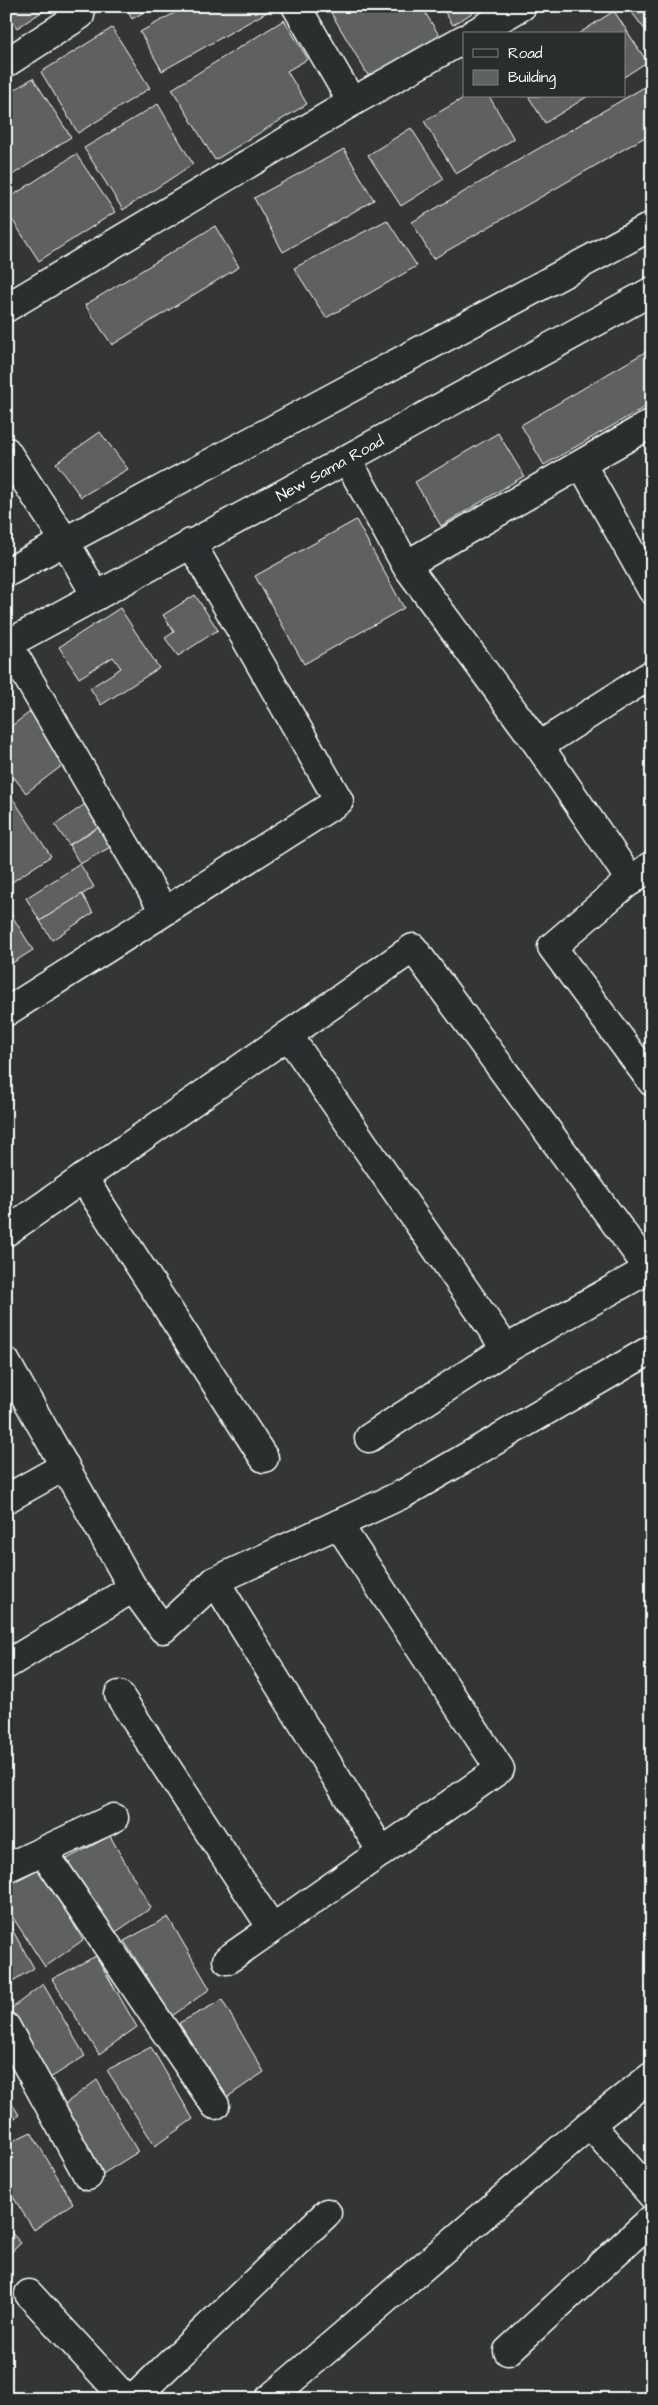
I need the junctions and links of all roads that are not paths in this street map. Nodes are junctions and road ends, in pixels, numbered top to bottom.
1 (296, 6) edge
2 (522, 6) edge
3 (80, 16) dead end
4 (476, 32) edge
5 (463, 40) edge
6 (6, 63) edge
7 (352, 102) junction
8 (652, 226) edge
9 (652, 291) edge
10 (6, 308) edge
11 (652, 423) edge
12 (6, 451) edge
13 (348, 460) junction
14 (582, 465) junction
15 (65, 541) junction
16 (191, 543) junction
17 (406, 565) junction
18 (6, 573) edge
19 (652, 590) edge
20 (96, 596) junction
21 (7, 644) edge
22 (652, 674) edge
23 (539, 746) junction
24 (642, 873) edge
25 (164, 911) junction
26 (6, 1012) edge
27 (288, 1035) junction
28 (652, 1082) edge
29 (83, 1178) junction
30 (6, 1232) edge
31 (650, 1271) edge
32 (506, 1349) junction
33 (652, 1349) edge
34 (6, 1362) edge
35 (369, 1438) dead end
36 (264, 1458) dead end
37 (65, 1466) junction
38 (6, 1499) edge
39 (338, 1524) junction
40 (215, 1581) junction
41 (133, 1588) junction
42 (6, 1665) edge
43 (119, 1695) dead end
44 (114, 1818) dead end
45 (43, 1851) junction
46 (382, 1852) junction
47 (6, 1868) edge
48 (272, 1928) junction
49 (227, 1960) dead end
50 (6, 2027) edge
51 (652, 2076) edge
52 (215, 2105) dead end
53 (590, 2124) junction
54 (88, 2176) dead end
55 (652, 2195) edge
56 (327, 2213) dead end
57 (652, 2219) edge
58 (29, 2294) dead end
59 (508, 2351) dead end
60 (126, 2399) edge
61 (133, 2399) edge
62 (269, 2399) edge

1 - 7 street
2 - 4 street
3 - 6 street
5 - 7 street
7 - 10 street
8 - 15 street
9 - 13 street, New Sama Road
11 - 14 street
12 - 15 street
13 - 16 street, New Sama Road
13 - 17 street
14 - 17 street
14 - 19 street
15 - 18 street
15 - 20 street
16 - 20 street, New Sama Road
16 - 25 street
17 - 23 street
20 - 21 street, New Sama Road
21 - 25 street
22 - 23 street
23 - 24 street
24 - 28 street
25 - 26 street
27 - 29 street
27 - 31 street
27 - 32 street
29 - 30 street
29 - 36 street
31 - 32 street
32 - 35 street
33 - 39 street
34 - 37 street
37 - 38 street
37 - 41 street
39 - 40 street
39 - 46 street
40 - 41 street
40 - 46 street
41 - 42 street
43 - 48 street
44 - 45 street
45 - 47 street
45 - 52 street
46 - 48 street
48 - 49 street
50 - 54 street
51 - 53 street
53 - 55 street
53 - 62 street
56 - 61 street
57 - 59 street
58 - 60 street

